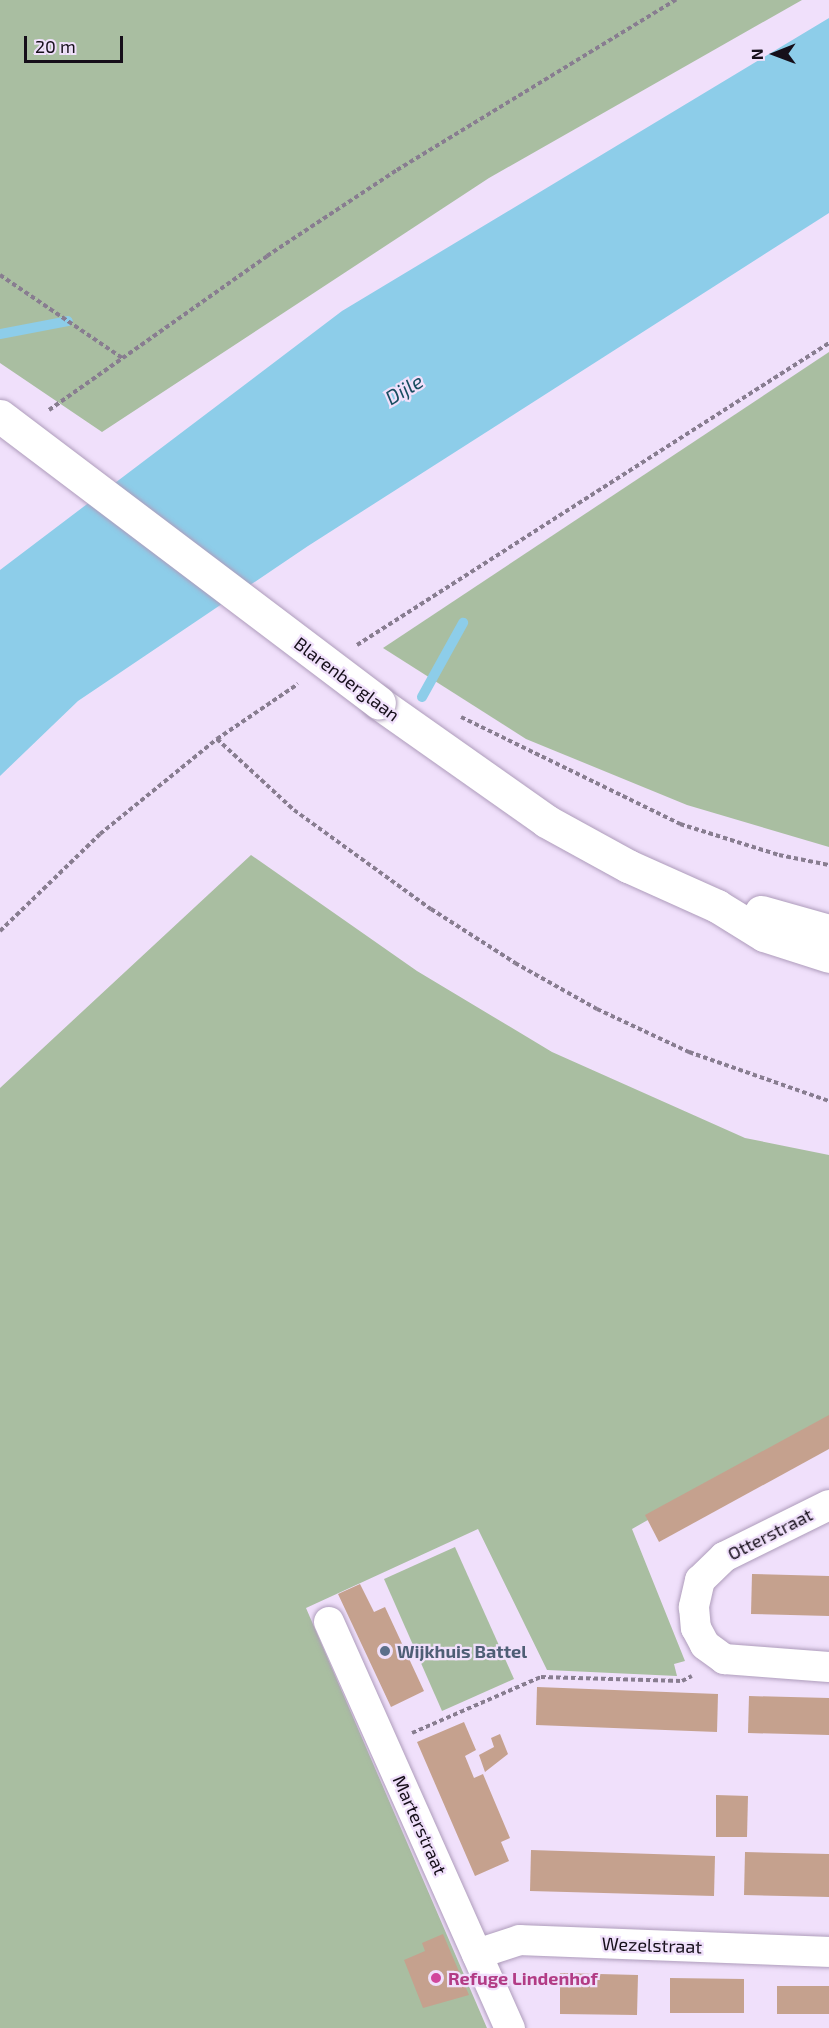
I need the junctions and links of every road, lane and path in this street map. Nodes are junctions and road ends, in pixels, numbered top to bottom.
1 (676, 0) edge
2 (0, 274) edge
3 (829, 344) edge
4 (122, 358) junction
5 (47, 412) dead end
6 (0, 416) edge
7 (349, 651) dead end
8 (302, 682) dead end
9 (450, 711) dead end
10 (217, 739) junction
11 (829, 865) edge
12 (717, 906) junction
13 (0, 931) edge
14 (829, 931) edge
15 (829, 956) edge
16 (829, 1101) edge
17 (829, 1505) edge
18 (330, 1622) dead end
19 (724, 1659) junction
20 (829, 1667) edge
21 (384, 1745) junction
22 (829, 1952) edge
23 (477, 1954) junction
24 (510, 2028) edge

1 - 4 path
2 - 4 path
3 - 7 path
4 - 5 path
6 - 12 street, Blarenberglaan, bridge
8 - 10 path
9 - 11 path
10 - 13 path
10 - 16 path
12 - 14 street, Blarenberglaan
12 - 15 street, Blarenberglaan
17 - 19 street, Otterstraat
18 - 21 street, Marterstraat
19 - 20 street
19 - 21 path
21 - 23 street, Marterstraat
22 - 23 street, Wezelstraat
23 - 24 street, Marterstraat

